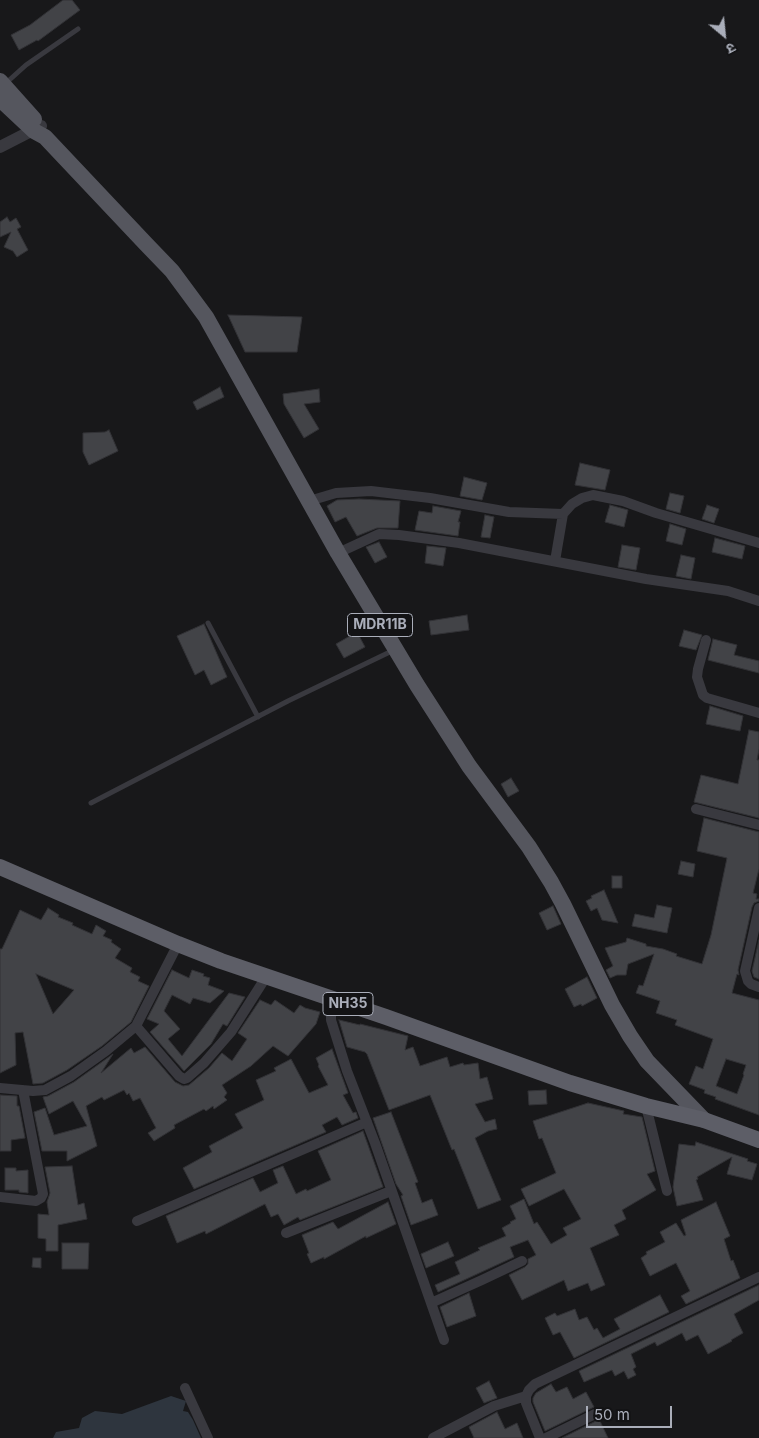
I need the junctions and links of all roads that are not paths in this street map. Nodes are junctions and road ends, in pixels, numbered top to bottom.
1 (78, 29) dead end
2 (1, 89) edge
3 (40, 132) junction
4 (0, 147) edge
5 (309, 500) junction
6 (563, 514) junction
7 (759, 543) edge
8 (338, 553) junction
9 (554, 561) junction
10 (759, 601) edge
11 (208, 623) dead end
12 (706, 640) dead end
13 (395, 650) junction
14 (759, 713) edge
15 (258, 717) junction
16 (91, 803) dead end
17 (696, 809) dead end
18 (759, 825) edge
19 (0, 867) edge
20 (759, 908) edge
21 (178, 944) junction
22 (266, 977) junction
23 (759, 986) edge
24 (331, 998) junction
25 (136, 1026) junction
26 (0, 1088) edge
27 (23, 1090) junction
28 (646, 1106) junction
29 (704, 1120) junction
30 (367, 1122) junction
31 (759, 1138) edge
32 (391, 1190) junction
33 (667, 1192) dead end
34 (0, 1196) edge
35 (137, 1221) dead end
36 (286, 1233) dead end
37 (522, 1261) dead end
38 (759, 1277) edge
39 (431, 1303) junction
40 (444, 1340) dead end
41 (185, 1388) dead end
42 (526, 1396) junction
43 (595, 1414) dead end
44 (208, 1438) edge
45 (433, 1438) edge
46 (540, 1438) edge
47 (546, 1438) edge

1 - 2 lane
2 - 3 main road, MDR11B
3 - 4 street
3 - 5 main road, MDR11B
5 - 6 street
5 - 8 main road, MDR11B
6 - 7 street
6 - 9 street
8 - 9 street
8 - 13 main road, MDR11B
9 - 10 street
11 - 15 lane
12 - 14 street
13 - 15 lane
13 - 29 main road, MDR11B
15 - 16 lane
17 - 18 street
19 - 21 highway, NH35
20 - 23 street
21 - 22 highway, NH35
21 - 25 street
22 - 24 highway, NH35
22 - 25 street
24 - 28 highway, NH35
24 - 30 street
25 - 27 street
26 - 27 street
27 - 34 street
28 - 29 highway, NH35
28 - 33 street
29 - 31 highway, NH35
30 - 32 street
30 - 35 street
32 - 36 street
32 - 39 street
37 - 39 street
38 - 42 street
39 - 40 street
41 - 44 street
42 - 45 street
42 - 46 street
43 - 47 street

